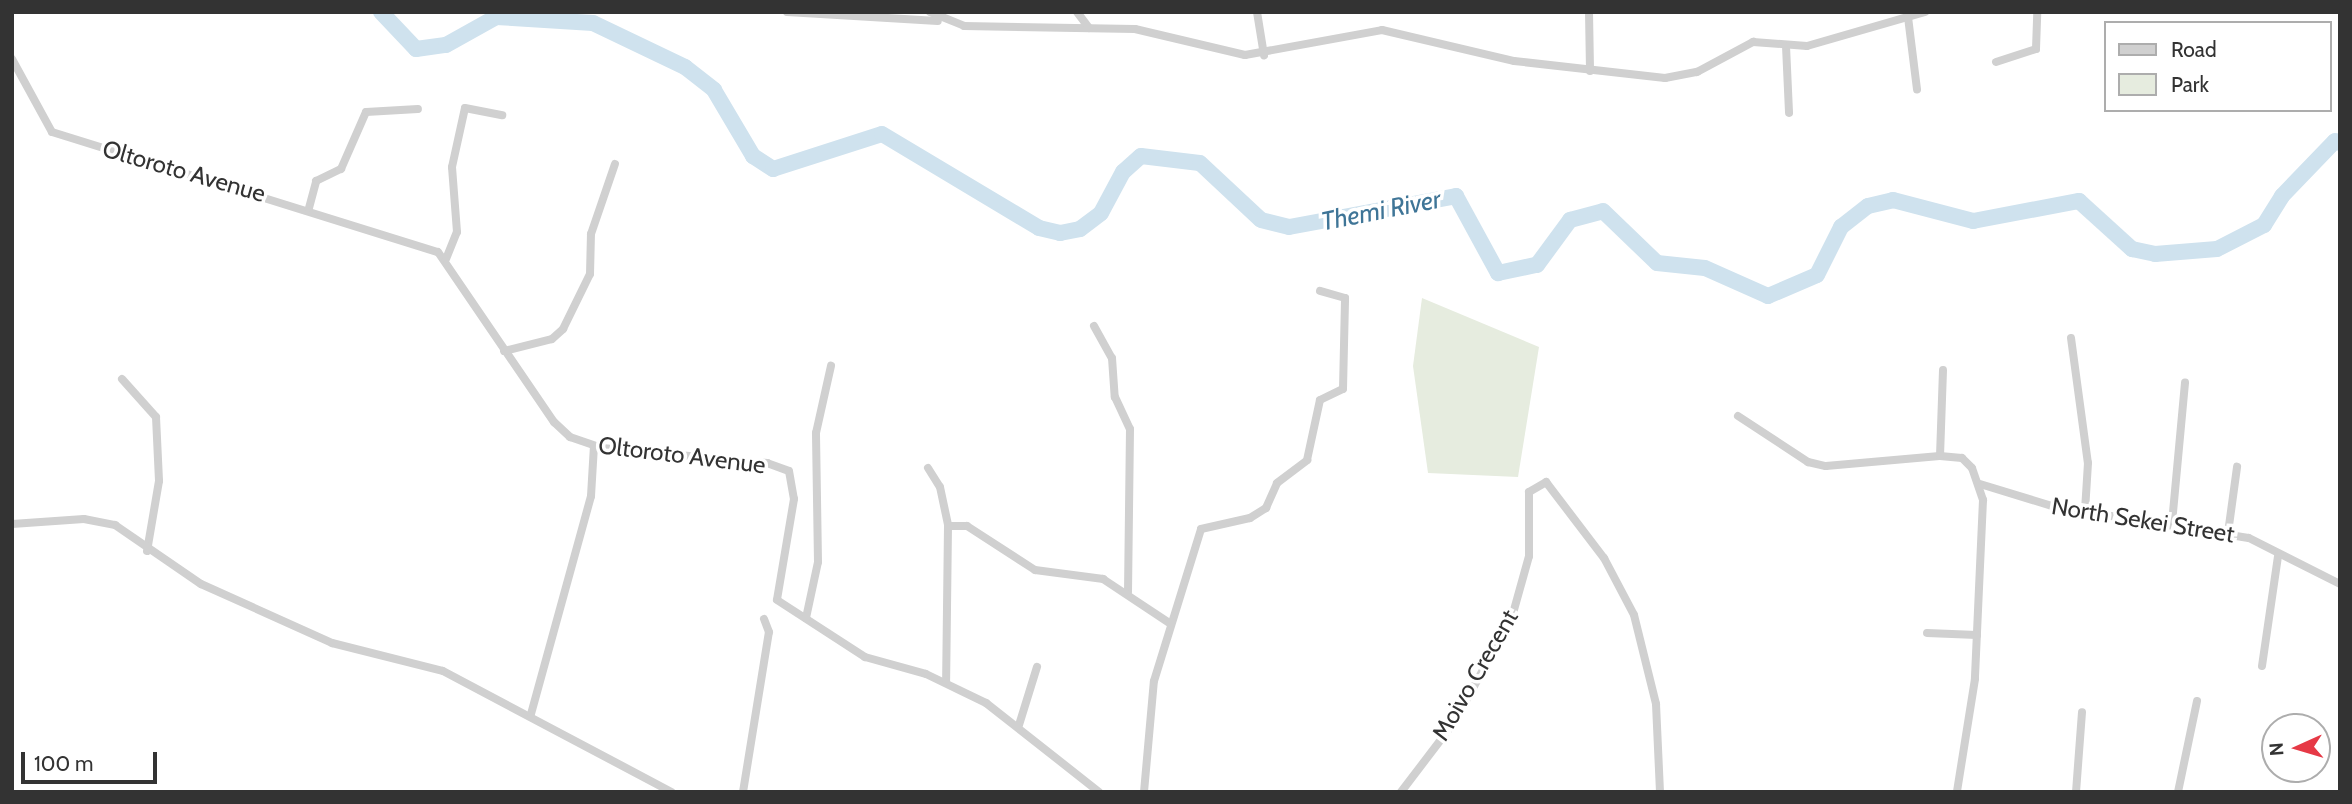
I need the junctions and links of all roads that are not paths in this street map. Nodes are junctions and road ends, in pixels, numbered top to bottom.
1 (787, 12) edge
2 (930, 12) edge
3 (1077, 12) edge
4 (1257, 12) edge
5 (1589, 12) edge
6 (2037, 12) edge
7 (1916, 14) edge
8 (938, 21) junction
9 (1089, 27) junction
10 (1786, 46) junction
11 (1264, 55) junction
12 (12, 59) edge
13 (1996, 62) dead end
14 (1590, 71) junction
15 (1917, 89) dead end
16 (418, 109) dead end
17 (1789, 113) dead end
18 (502, 115) dead end
19 (615, 164) dead end
20 (309, 208) junction
21 (446, 259) junction
22 (1320, 291) dead end
23 (1094, 326) dead end
24 (2071, 338) dead end
25 (504, 351) junction
26 (831, 366) dead end
27 (1943, 370) dead end
28 (122, 379) dead end
29 (2185, 383) dead end
30 (1738, 416) dead end
31 (594, 446) junction
32 (1940, 456) junction
33 (2237, 467) dead end
34 (928, 468) dead end
35 (1980, 484) junction
36 (2085, 512) junction
37 (2172, 523) junction
38 (12, 524) edge
39 (948, 526) junction
40 (2228, 533) junction
41 (147, 551) junction
42 (2278, 556) junction
43 (2340, 584) edge
44 (1128, 592) junction
45 (806, 618) junction
46 (764, 619) dead end
47 (1168, 622) junction
48 (1927, 632) dead end
49 (1977, 635) junction
50 (2262, 666) dead end
51 (1037, 667) dead end
52 (946, 682) junction
53 (2197, 701) dead end
54 (2082, 712) dead end
55 (531, 714) junction
56 (1019, 725) junction
57 (672, 792) edge
58 (743, 792) edge
59 (1099, 792) edge
60 (1144, 792) edge
61 (1401, 792) edge
62 (1660, 792) edge
63 (1957, 792) edge
64 (2076, 792) edge
65 (2178, 792) edge

1 - 8 street
2 - 8 street
3 - 9 street
4 - 11 street
5 - 14 street
6 - 13 street
7 - 10 street
7 - 15 street
8 - 9 street
9 - 11 street
10 - 14 street
10 - 17 street
11 - 14 street
12 - 20 street, Oltoroto Avenue
16 - 20 street
18 - 21 street
19 - 25 street
20 - 21 street, Oltoroto Avenue
21 - 25 street, Oltoroto Avenue
22 - 47 street
23 - 44 street
24 - 36 street
25 - 31 street, Oltoroto Avenue
26 - 45 street
27 - 32 street
28 - 41 street
29 - 37 street
30 - 32 street
31 - 45 street, Oltoroto Avenue
31 - 55 street
32 - 35 street
33 - 40 street
34 - 39 street
35 - 36 street, North Sekei Street
35 - 49 street
36 - 37 street, North Sekei Street
37 - 40 street, North Sekei Street
38 - 41 street
39 - 44 street
39 - 52 street
40 - 42 street, North Sekei Street
41 - 55 street
42 - 43 street, North Sekei Street
42 - 50 street
44 - 47 street
45 - 52 street, Oltoroto Avenue
46 - 58 street
47 - 60 street
48 - 49 street
49 - 63 street
51 - 56 street
52 - 56 street, Oltoroto Avenue
53 - 65 street
54 - 64 street
55 - 57 street
56 - 59 street, Oltoroto Avenue
61 - 62 street, Moivo Crecent

